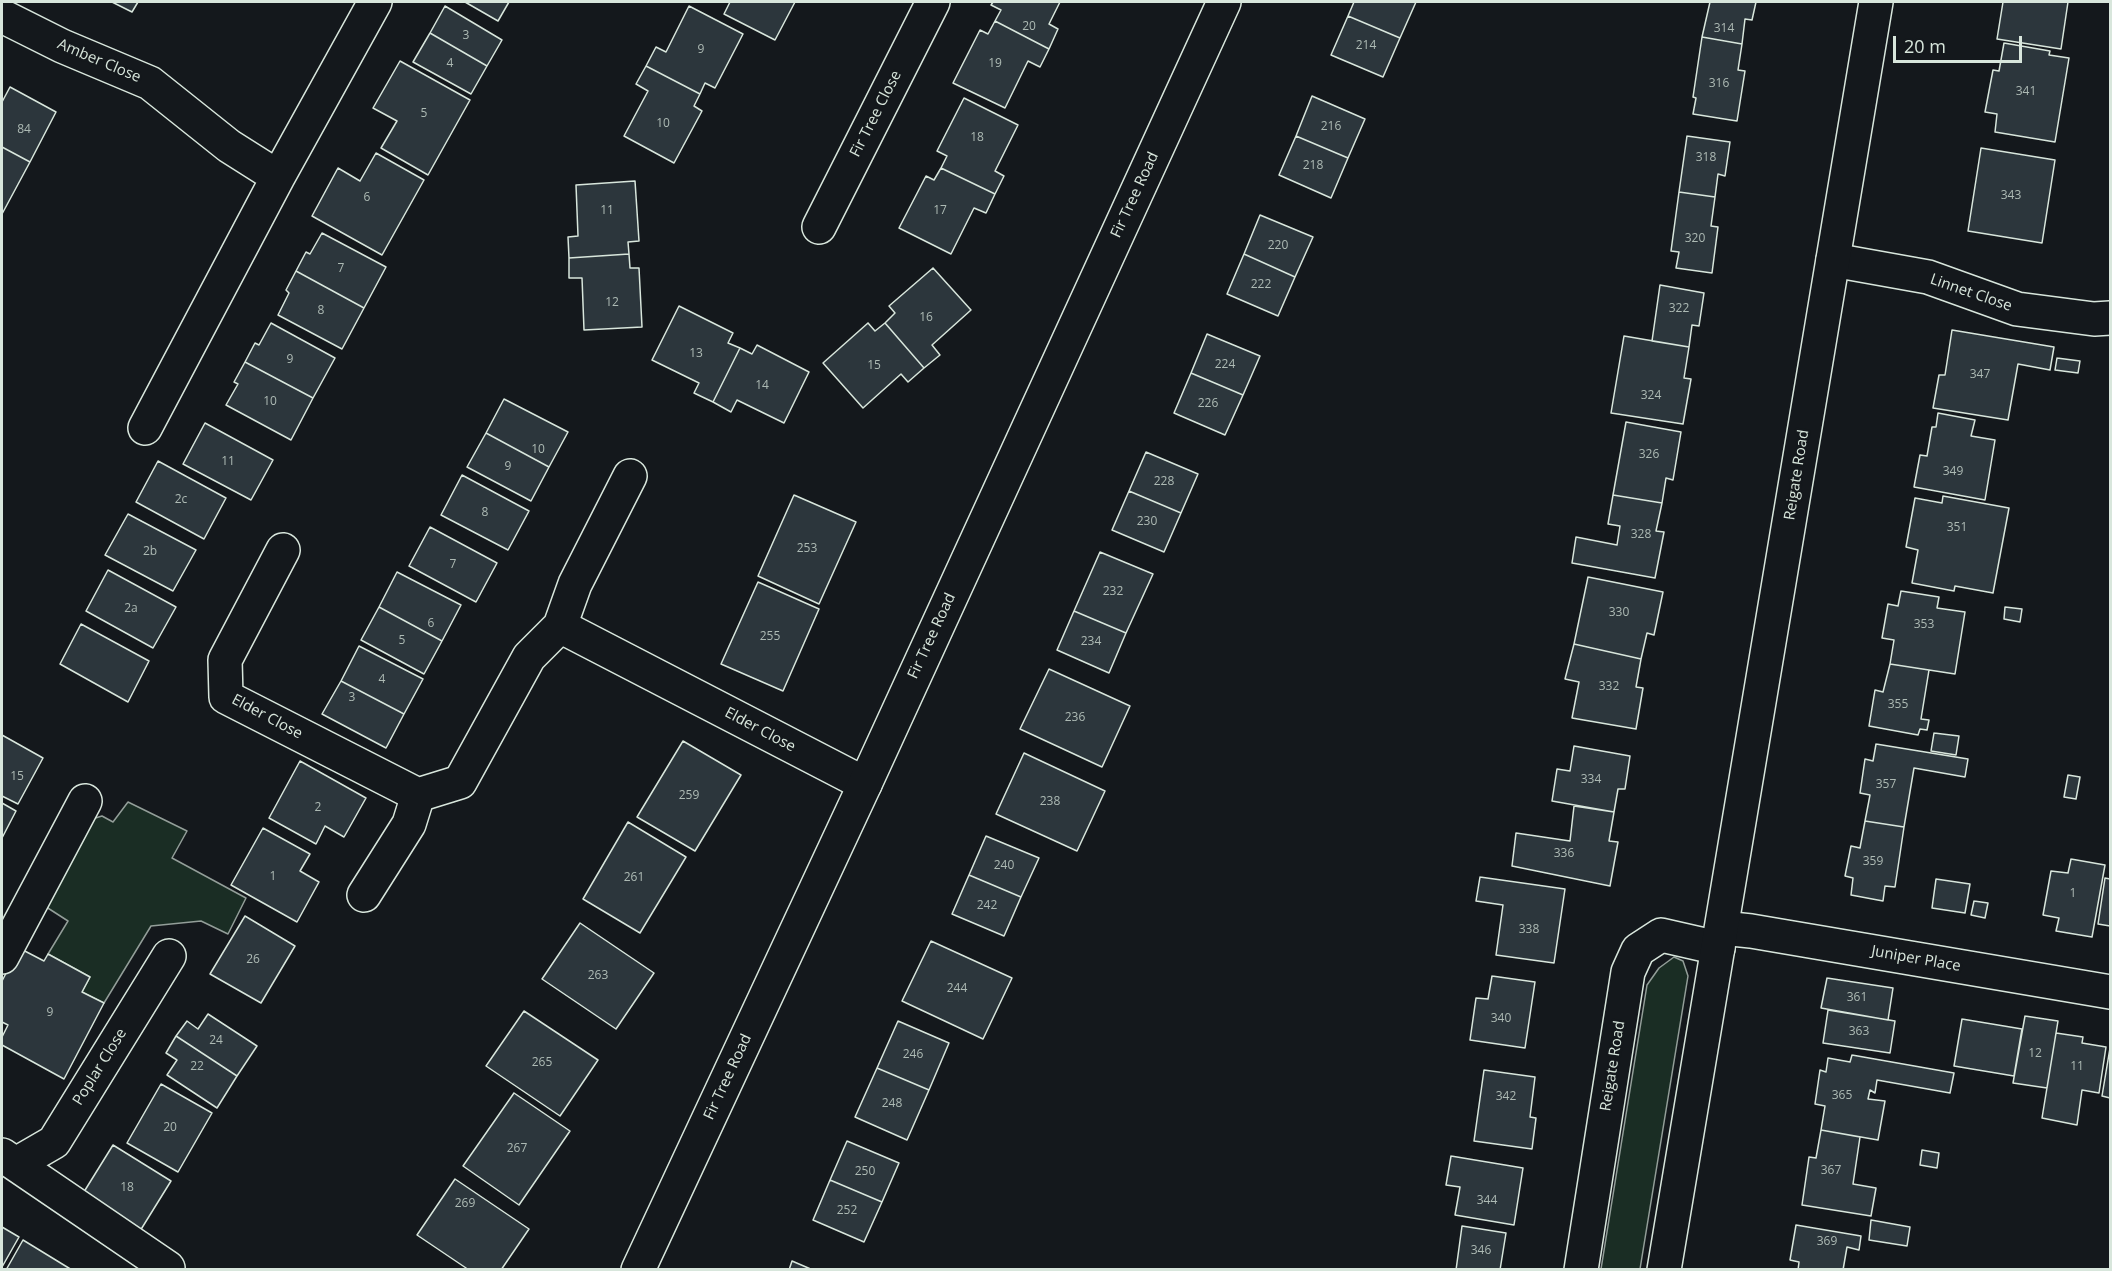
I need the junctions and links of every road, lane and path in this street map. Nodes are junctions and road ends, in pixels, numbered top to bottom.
1 (375, 2) edge
2 (933, 2) edge
3 (1224, 2) edge
4 (1876, 2) edge
5 (2, 16) edge
6 (278, 177) junction
7 (819, 227) dead end
8 (1833, 260) junction
9 (2110, 318) edge
10 (145, 428) dead end
11 (630, 476) dead end
12 (283, 549) dead end
13 (560, 626) junction
14 (865, 784) junction
15 (418, 795) junction
16 (85, 801) dead end
17 (364, 895) dead end
18 (1720, 938) junction
19 (169, 956) dead end
20 (2, 957) edge
21 (2110, 992) edge
22 (9, 1160) edge
23 (168, 1268) edge
24 (638, 1269) edge
25 (1581, 1269) edge
26 (1664, 1269) edge

1 - 6 main road
2 - 7 main road, Fir Tree Close
3 - 14 main road, Fir Tree Road
4 - 8 main road, Reigate Road
5 - 6 main road, Amber Close
6 - 10 main road
8 - 9 main road, Linnet Close
8 - 18 main road, Reigate Road
11 - 13 main road
12 - 15 main road, Elder Close
13 - 14 main road, Elder Close
13 - 15 main road
14 - 24 main road, Fir Tree Road
15 - 17 main road
16 - 20 main road
18 - 21 main road, Juniper Place
18 - 25 main road, Reigate Road
18 - 26 main road, Reigate Road
19 - 22 main road, Poplar Close
22 - 23 main road, Poplar Close

